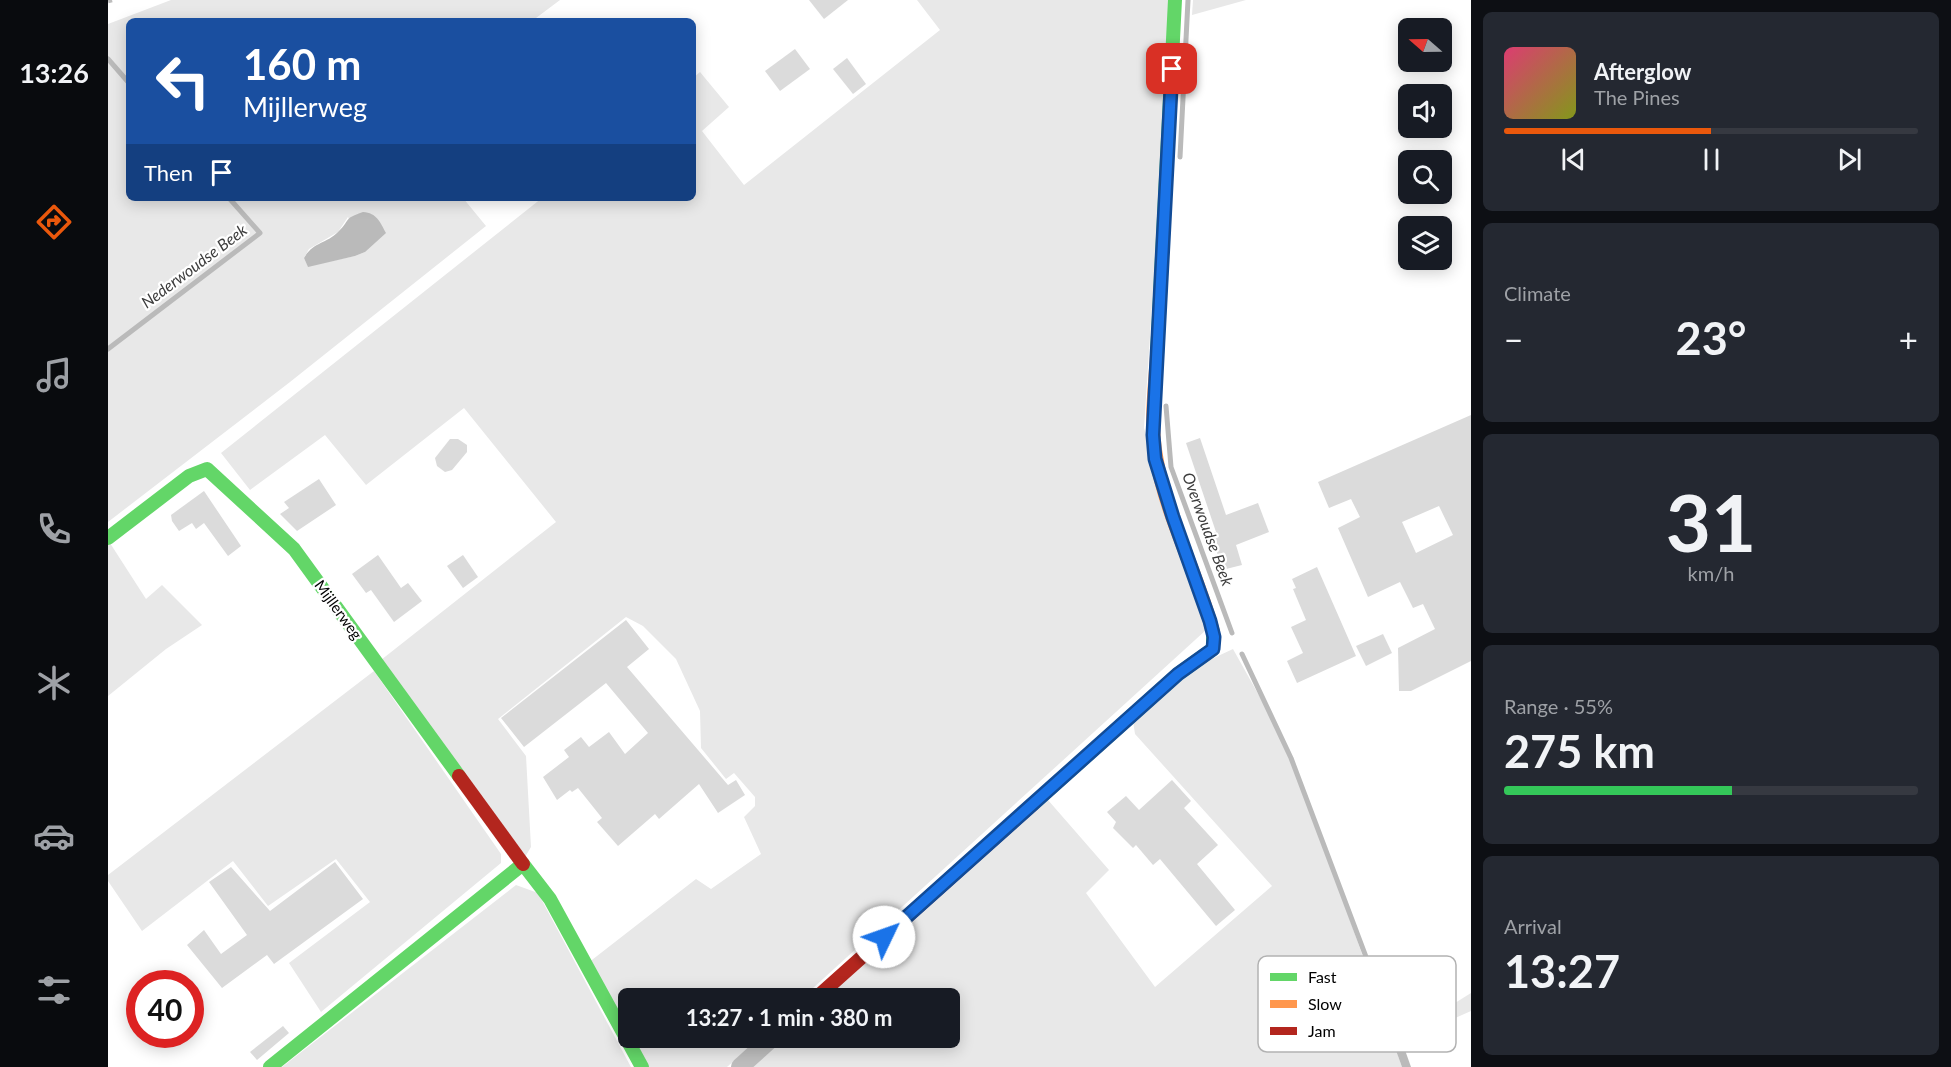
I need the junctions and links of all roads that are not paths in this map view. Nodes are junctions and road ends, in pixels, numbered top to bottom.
1 (1175, 0) edge
2 (108, 538) edge
3 (523, 864) junction
4 (827, 988) edge
5 (761, 1048) edge
6 (270, 1067) edge
7 (642, 1067) edge
8 (740, 1067) edge

1 - 4 street
2 - 3 street, Mijllerweg
3 - 6 street
3 - 7 street, Mijllerweg
5 - 8 street

